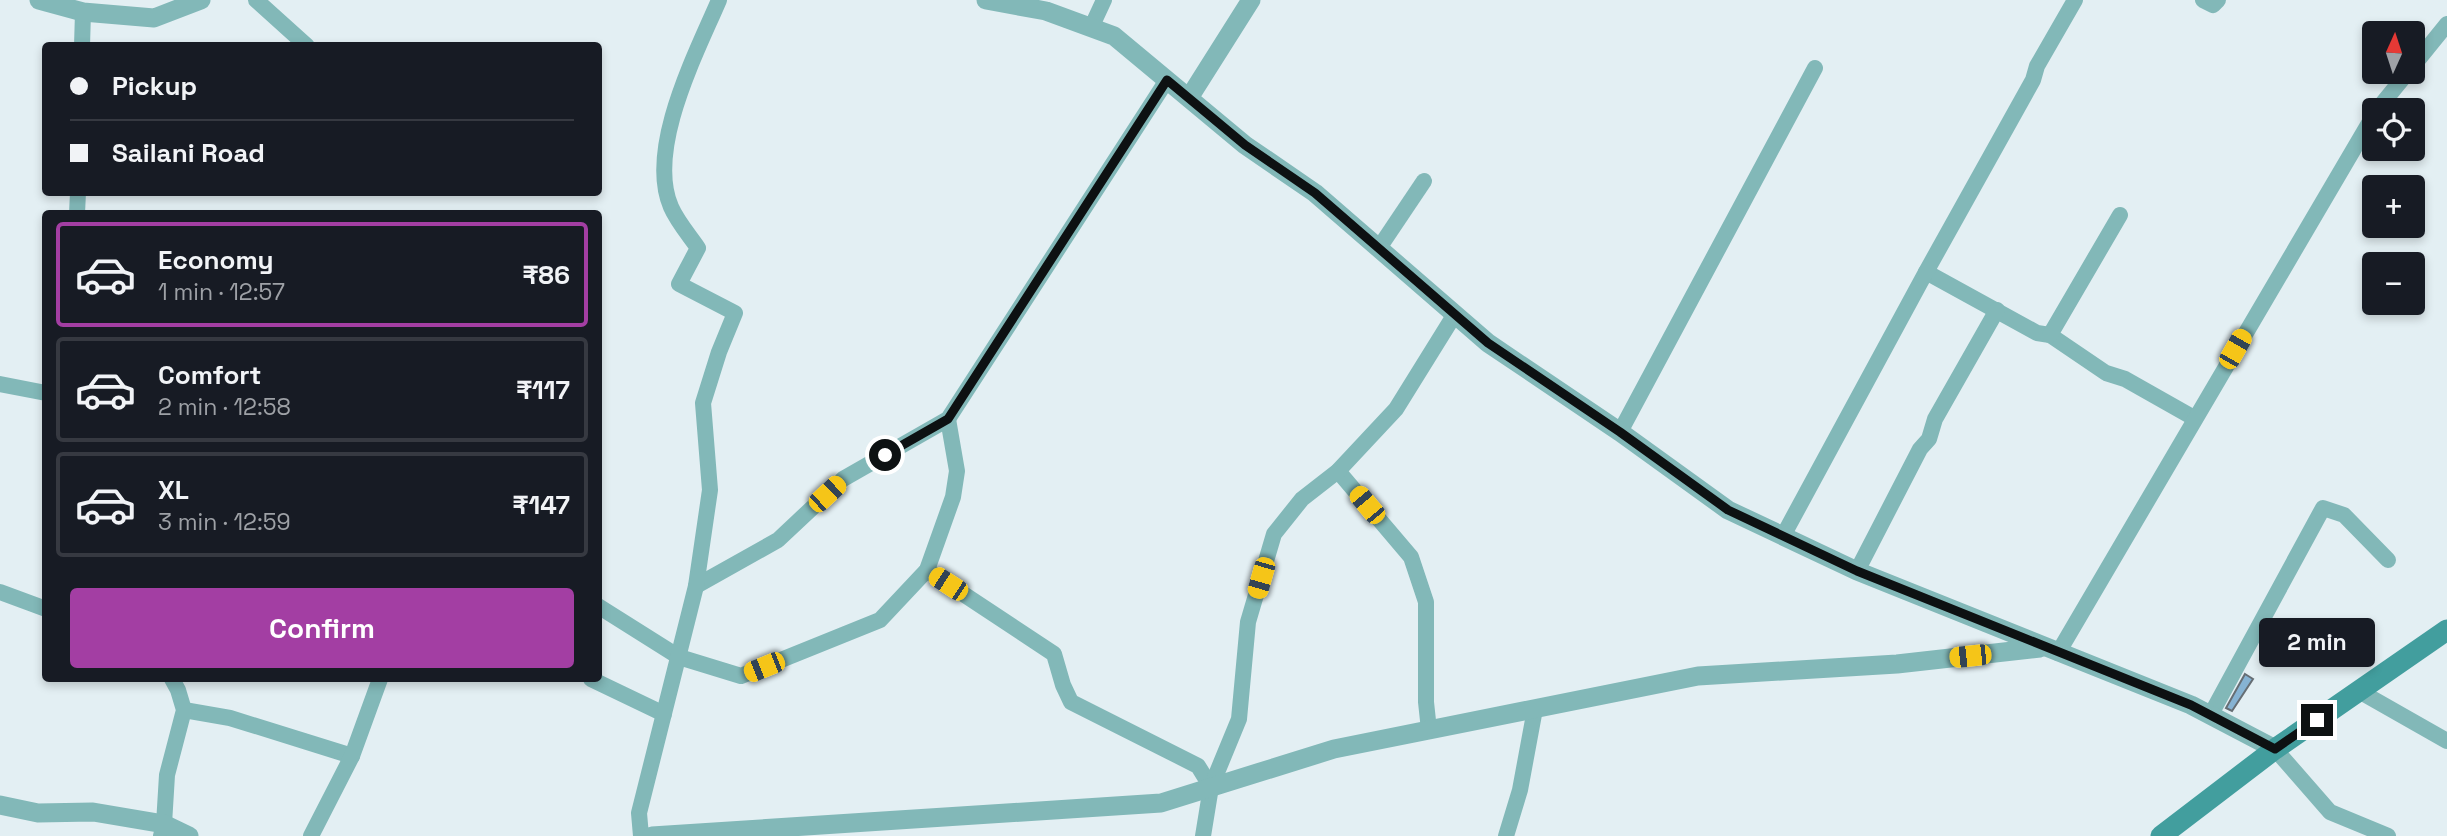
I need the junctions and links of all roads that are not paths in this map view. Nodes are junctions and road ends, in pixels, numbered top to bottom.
1 (39, 0) edge
2 (201, 0) edge
3 (256, 0) edge
4 (719, 0) edge
5 (986, 0) edge
6 (1104, 0) edge
7 (1251, 0) edge
8 (2075, 0) edge
9 (2203, 0) edge
10 (2218, 0) edge
11 (83, 12) junction
12 (2447, 24) edge
13 (1091, 28) junction
14 (82, 42) edge
15 (303, 42) edge
16 (2426, 50) edge
17 (1815, 68) dead end
18 (1167, 80) junction
19 (2398, 84) edge
20 (1189, 98) junction
21 (2387, 98) edge
22 (2362, 136) edge
23 (1424, 181) dead end
24 (2120, 215) dead end
25 (1379, 248) junction
26 (1926, 272) junction
27 (1997, 310) junction
28 (1455, 314) junction
29 (2050, 335) junction
30 (0, 384) edge
31 (42, 392) edge
32 (2194, 418) junction
33 (948, 419) junction
34 (1620, 432) junction
35 (1338, 471) junction
36 (1783, 536) junction
37 (2389, 560) dead end
38 (927, 570) junction
39 (1857, 571) junction
40 (696, 586) junction
41 (0, 592) edge
42 (42, 608) edge
43 (602, 609) edge
44 (2447, 630) edge
45 (2051, 650) junction
46 (679, 657) junction
47 (174, 682) edge
48 (379, 682) edge
49 (597, 682) edge
50 (2359, 691) junction
51 (1535, 709) junction
52 (184, 710) junction
53 (664, 714) junction
54 (2210, 716) junction
55 (1429, 730) junction
56 (2447, 741) edge
57 (2275, 749) junction
58 (352, 756) junction
59 (1211, 787) junction
60 (0, 805) edge
61 (162, 830) edge
62 (816, 831) edge
63 (189, 836) edge
64 (311, 836) edge
65 (641, 836) edge
66 (652, 836) edge
67 (1203, 836) edge
68 (1506, 836) edge
69 (2161, 836) edge
70 (2388, 836) edge

1 - 11 street
2 - 11 street
3 - 15 street
4 - 40 street
5 - 13 street
6 - 13 street
7 - 20 street
8 - 26 street
9 - 10 street
11 - 14 street
12 - 16 street
13 - 18 street
17 - 34 street
18 - 20 street
18 - 33 street
19 - 21 street
20 - 25 street
22 - 32 street
23 - 25 street
24 - 29 street
25 - 28 street
26 - 27 street
26 - 36 street
27 - 29 street
27 - 39 street
28 - 34 street
28 - 35 street
29 - 32 street
30 - 31 street
32 - 45 street
33 - 38 street
33 - 40 street
34 - 36 street
35 - 55 street
35 - 59 street
36 - 39 street
37 - 54 street
38 - 46 street
38 - 59 street
39 - 45 street
40 - 46 street
41 - 42 street
43 - 46 street
44 - 50 main road
45 - 51 street
45 - 54 street
46 - 53 street
47 - 52 street
48 - 58 street
49 - 53 street
50 - 56 street
50 - 57 main road
51 - 55 street
51 - 68 street
52 - 58 street
52 - 61 street
53 - 65 street
54 - 57 street
55 - 59 street
57 - 69 main road
57 - 70 street
58 - 64 street
59 - 62 street
59 - 67 street
60 - 61 street
61 - 63 street
62 - 66 street

